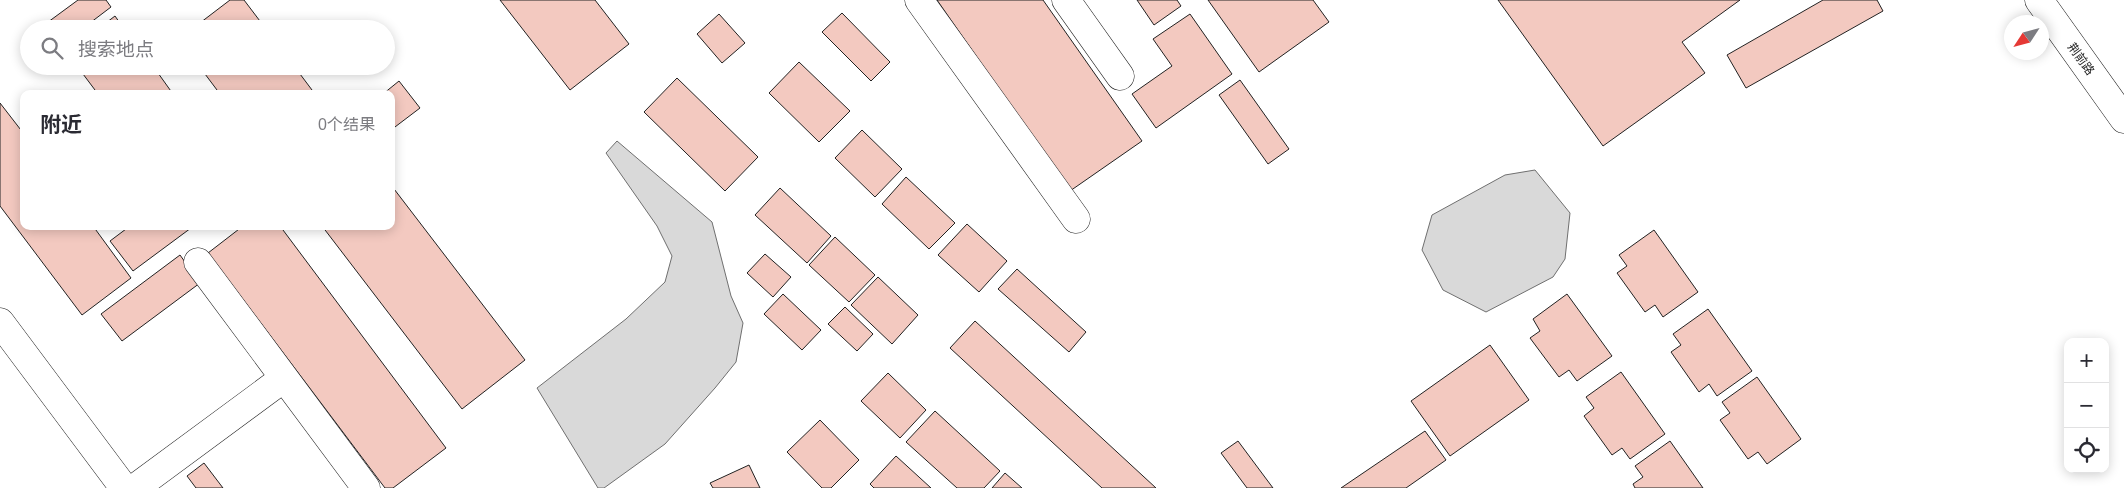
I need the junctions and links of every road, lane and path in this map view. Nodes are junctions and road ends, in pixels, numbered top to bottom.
1 (919, 0) edge
2 (1066, 0) edge
3 (2039, 0) edge
4 (1120, 76) dead end
5 (2124, 119) edge
6 (1076, 219) dead end
7 (198, 262) dead end
8 (0, 322) edge
9 (284, 378) junction
10 (124, 488) edge
11 (135, 488) edge
12 (366, 488) edge

1 - 6 street
2 - 4 street
3 - 5 street, 荆前路
7 - 9 street
8 - 10 street
9 - 11 street
9 - 12 street

